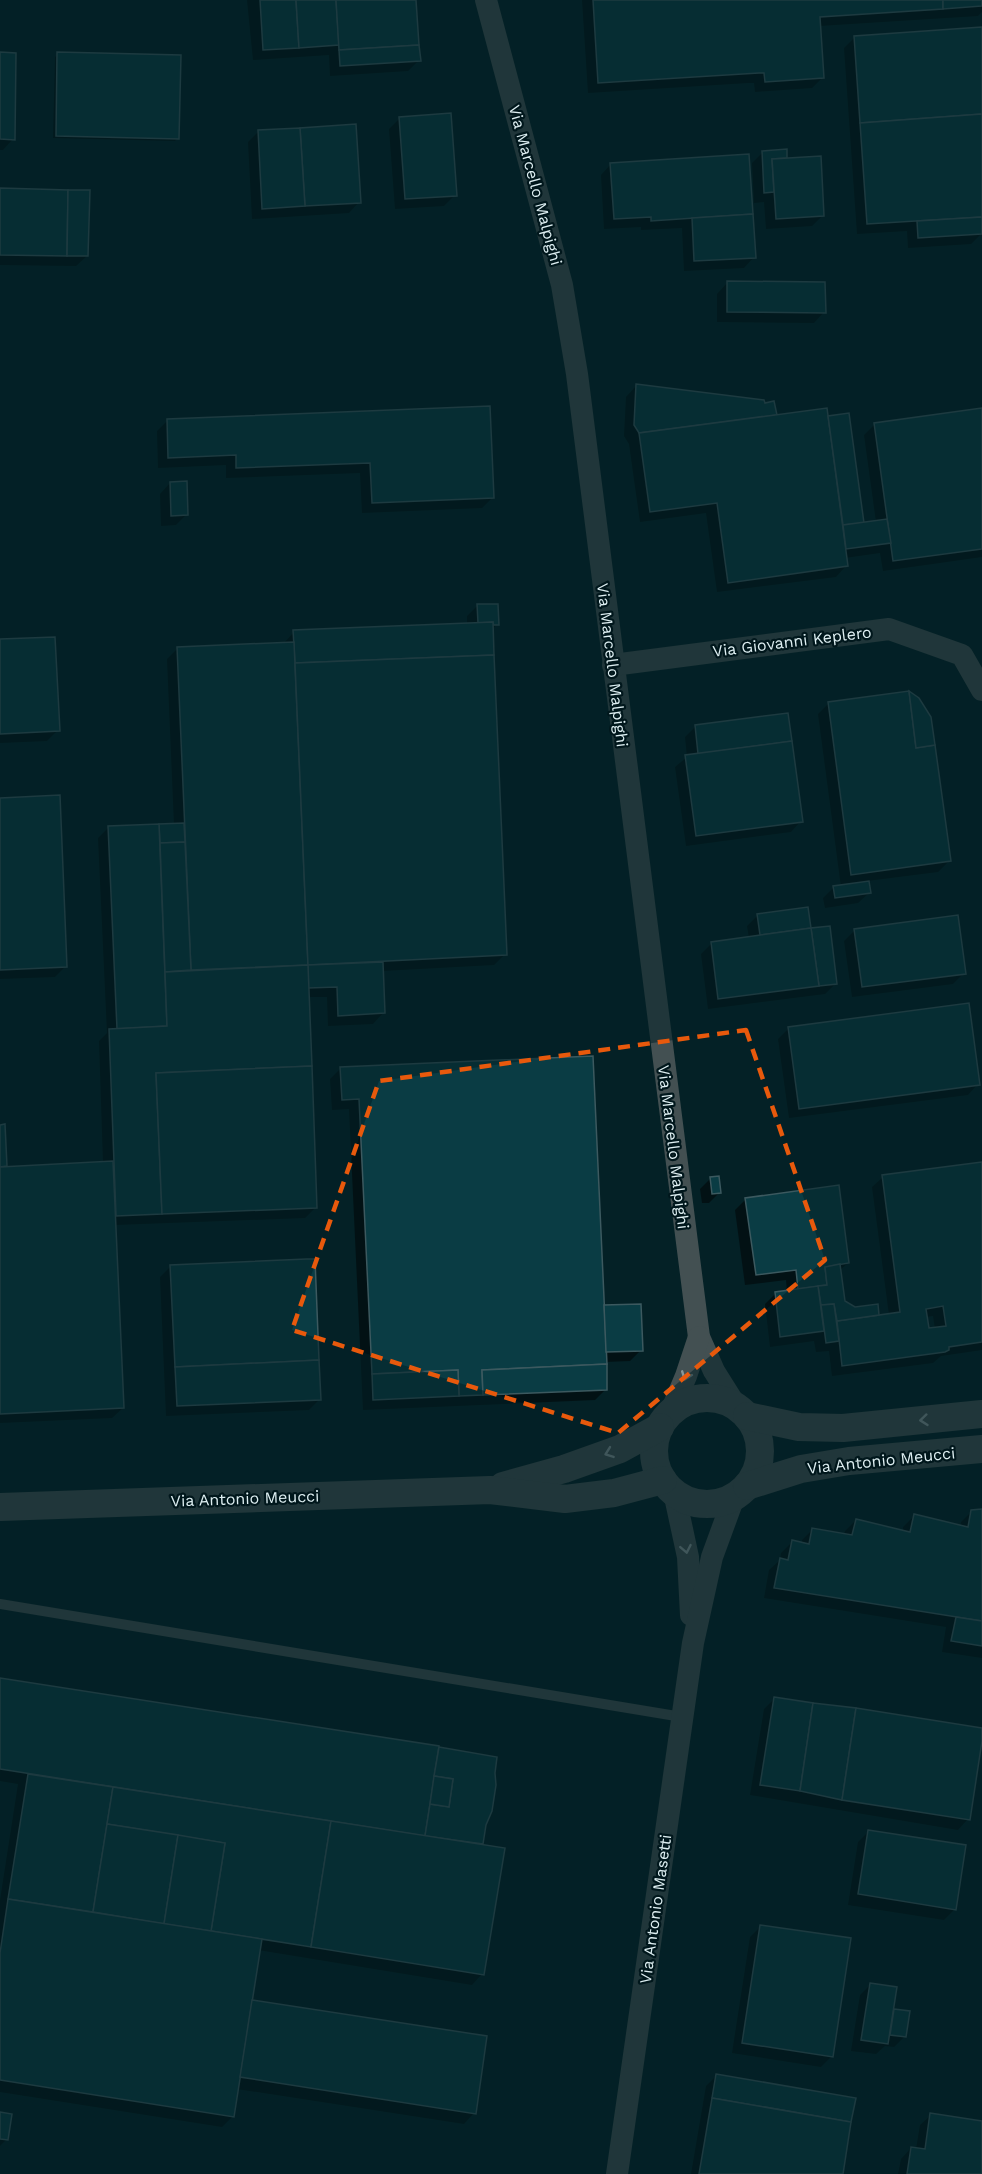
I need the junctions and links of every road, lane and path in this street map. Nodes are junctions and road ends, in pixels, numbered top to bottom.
1 (486, 0) edge
2 (613, 665) junction
3 (982, 690) edge
4 (699, 1337) junction
5 (741, 1411) junction
6 (982, 1414) edge
7 (665, 1420) junction
8 (982, 1449) edge
9 (669, 1486) junction
10 (490, 1490) junction
11 (741, 1492) junction
12 (0, 1506) edge
13 (0, 1604) edge
14 (693, 1643) junction
15 (682, 1717) junction
16 (617, 2174) edge

1 - 2 street, Via Marcello Malpighi
2 - 3 street, Via Giovanni Keplero
2 - 4 street, Via Marcello Malpighi
4 - 5 street, Via Marcello Malpighi
4 -> 7 street, Via Marcello Malpighi
6 -> 5 street
5 - 7 street
5 - 11 street
7 - 9 street
7 -> 10 street, Via Antonio Meucci
8 - 11 street, Via Antonio Meucci
9 - 10 street, Via Antonio Meucci
9 - 11 street
9 -> 14 street, Via Antonio Masetti
10 - 12 street, Via Antonio Meucci
11 - 14 street, Via Antonio Masetti
13 - 15 lane
14 - 15 street, Via Antonio Masetti
15 - 16 street, Via Antonio Masetti

